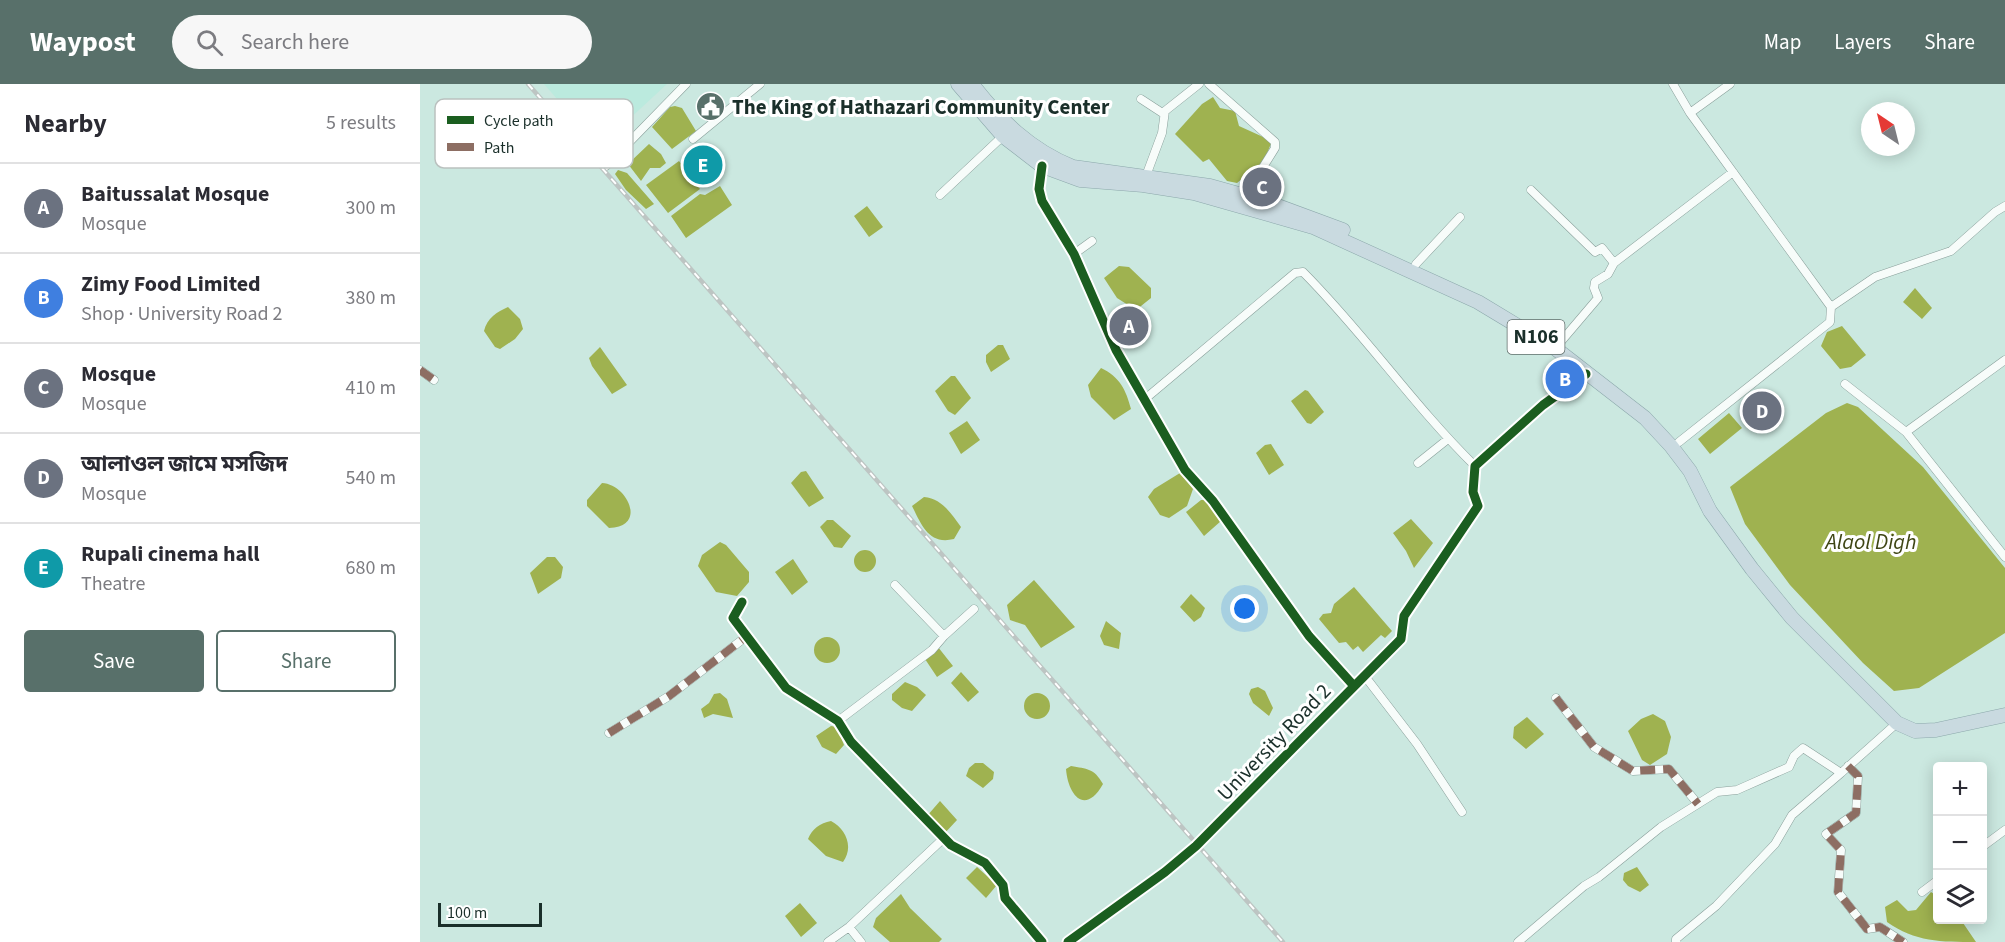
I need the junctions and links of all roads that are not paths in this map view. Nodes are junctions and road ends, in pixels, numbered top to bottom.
1 (686, 84) edge
2 (759, 84) edge
3 (958, 84) edge
4 (972, 84) edge
5 (1198, 84) edge
6 (1209, 84) edge
7 (1673, 84) edge
8 (1730, 84) edge
9 (1141, 99) dead end
10 (1690, 113) junction
11 (1164, 114) junction
12 (1003, 136) junction
13 (633, 138) edge
14 (693, 139) dead end
15 (1042, 166) junction
16 (1733, 172) junction
17 (1146, 176) junction
18 (1532, 190) dead end
19 (940, 195) dead end
20 (1245, 196) junction
21 (2005, 206) edge
22 (1460, 217) dead end
23 (1092, 241) dead end
24 (1074, 254) junction
25 (1614, 263) junction
26 (1416, 264) junction
27 (1831, 307) junction
28 (1558, 345) junction
29 (2005, 360) edge
30 (420, 370) edge
31 (1586, 374) junction
32 (434, 381) dead end
33 (1845, 384) dead end
34 (1145, 399) junction
35 (1906, 432) junction
36 (1448, 439) junction
37 (1679, 442) junction
38 (1418, 463) dead end
39 (1475, 466) junction
40 (2005, 557) edge
41 (895, 585) dead end
42 (742, 602) dead end
43 (974, 609) dead end
44 (747, 636) junction
45 (944, 636) junction
46 (1364, 675) junction
47 (1354, 686) junction
48 (1556, 698) dead end
49 (2005, 707) edge
50 (2005, 716) edge
51 (838, 721) junction
52 (1896, 723) junction
53 (609, 733) dead end
54 (1848, 766) junction
55 (1841, 773) junction
56 (1698, 804) junction
57 (1462, 812) dead end
58 (2005, 830) edge
59 (944, 838) junction
60 (1987, 844) edge
61 (1933, 884) edge
62 (1922, 892) dead end
63 (849, 927) junction
64 (828, 942) edge
65 (861, 942) edge
66 (1042, 942) edge
67 (1068, 942) edge
68 (1518, 942) edge
69 (1676, 942) edge
70 (1902, 942) edge

1 - 13 street
2 - 14 street
3 - 12 highway, N106
4 - 17 highway, N106
5 - 11 street
6 - 20 street
7 - 10 street
8 - 10 street
9 - 11 street
10 - 16 street
11 - 17 street
12 - 15 highway, N106
12 - 19 street
15 - 24 street
15 - 31 highway, N106
16 - 25 street
16 - 27 street
17 - 20 highway, N106
18 - 25 street
20 - 26 highway, N106
21 - 27 street
22 - 26 street
23 - 24 street
24 - 34 street
25 - 28 street
26 - 28 highway, N106
27 - 37 street
28 - 37 highway, N106
29 - 35 street
30 - 32 street
31 - 39 street
31 - 52 highway, N106
33 - 35 street
34 - 36 street
34 - 47 street
35 - 40 street
36 - 38 street
36 - 39 street
37 - 49 highway, N106
39 - 46 street, University Road 2
41 - 45 street
42 - 44 street
43 - 45 street
44 - 51 street
44 - 53 street
45 - 51 street
46 - 47 street, University Road 2
46 - 57 street
47 - 67 street, University Road 2
48 - 56 street
50 - 52 highway
51 - 59 street
52 - 54 street
54 - 55 street
54 - 70 street
55 - 56 street
55 - 69 street
56 - 68 street
58 - 60 street
59 - 63 street
59 - 66 street
61 - 62 street
63 - 64 street
63 - 65 street

